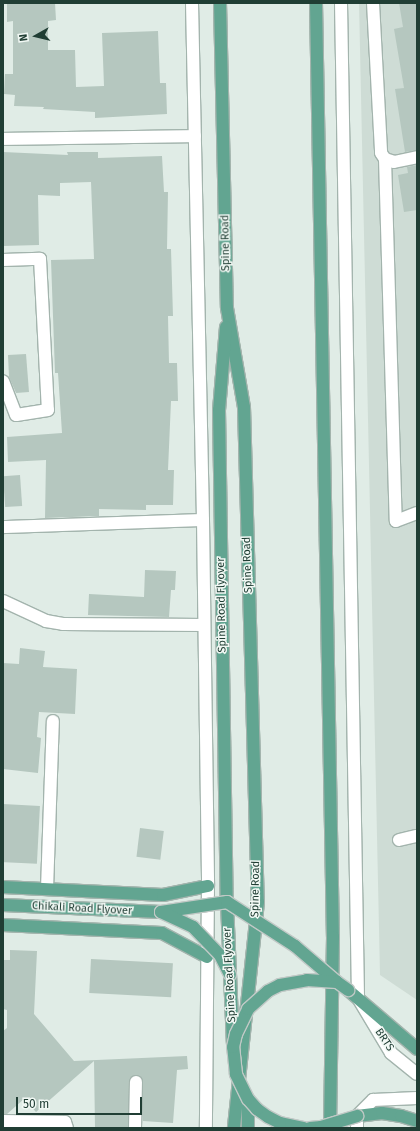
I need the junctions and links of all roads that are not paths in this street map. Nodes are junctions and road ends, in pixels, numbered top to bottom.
1 (192, 3) edge
2 (220, 3) edge
3 (316, 3) edge
4 (341, 3) edge
5 (373, 3) edge
6 (195, 136) junction
7 (3, 139) edge
8 (417, 157) edge
9 (385, 159) junction
10 (3, 260) edge
11 (227, 308) junction
12 (3, 381) edge
13 (417, 513) edge
14 (203, 520) junction
15 (3, 527) edge
16 (3, 601) edge
17 (204, 625) junction
18 (53, 721) dead end
19 (417, 836) edge
20 (399, 840) dead end
21 (208, 886) junction
22 (3, 887) edge
23 (47, 889) junction
24 (227, 902) junction
25 (3, 905) edge
26 (161, 912) junction
27 (3, 925) edge
28 (207, 957) junction
29 (230, 975) junction
30 (336, 982) junction
31 (358, 998) junction
32 (234, 1047) junction
33 (417, 1049) edge
34 (417, 1074) edge
35 (136, 1082) dead end
36 (417, 1098) edge
37 (248, 1099) junction
38 (3, 1121) edge
39 (417, 1121) edge
40 (357, 1122) edge
41 (67, 1128) edge
42 (135, 1128) edge
43 (206, 1128) edge
44 (234, 1128) edge
45 (248, 1128) edge
46 (304, 1128) edge
47 (310, 1128) edge
48 (330, 1128) edge

1 - 6 street
2 - 11 main road, Spine Road
3 - 48 main road
4 - 31 street
5 - 9 street
6 - 7 street
6 - 14 street
8 - 9 street
9 - 13 street
10 - 12 street
11 - 24 main road, Spine Road Flyover
11 - 44 main road, Spine Road
14 - 15 street
14 - 17 street
16 - 17 street
17 - 21 street
18 - 23 street
19 - 20 street
21 - 23 main road
21 - 28 street
22 - 23 main road
24 - 26 main road, Chikali Road Flyover, bridge
24 - 29 main road, Spine Road Flyover, bridge
24 - 30 main road, Spine Road Flyover, bridge
25 - 26 main road, Chikali Road Flyover
26 - 29 main road, Chikali Road Flyover, bridge
27 - 28 main road
28 - 43 street
29 - 32 main road, Spine Road Flyover, bridge
30 - 31 main road, Spine Road Flyover, bridge
30 - 32 main road, Spine Road Flyover, bridge
31 - 33 main road, Spine Road Flyover
31 - 34 street, BRTS
32 - 37 main road, Spine Road Flyover, bridge
35 - 42 street
36 - 40 street
37 - 45 main road, Spine Road Flyover
37 - 46 main road, Spine Road Flyover, bridge
38 - 41 street
39 - 40 main road
40 - 47 main road, bridge

